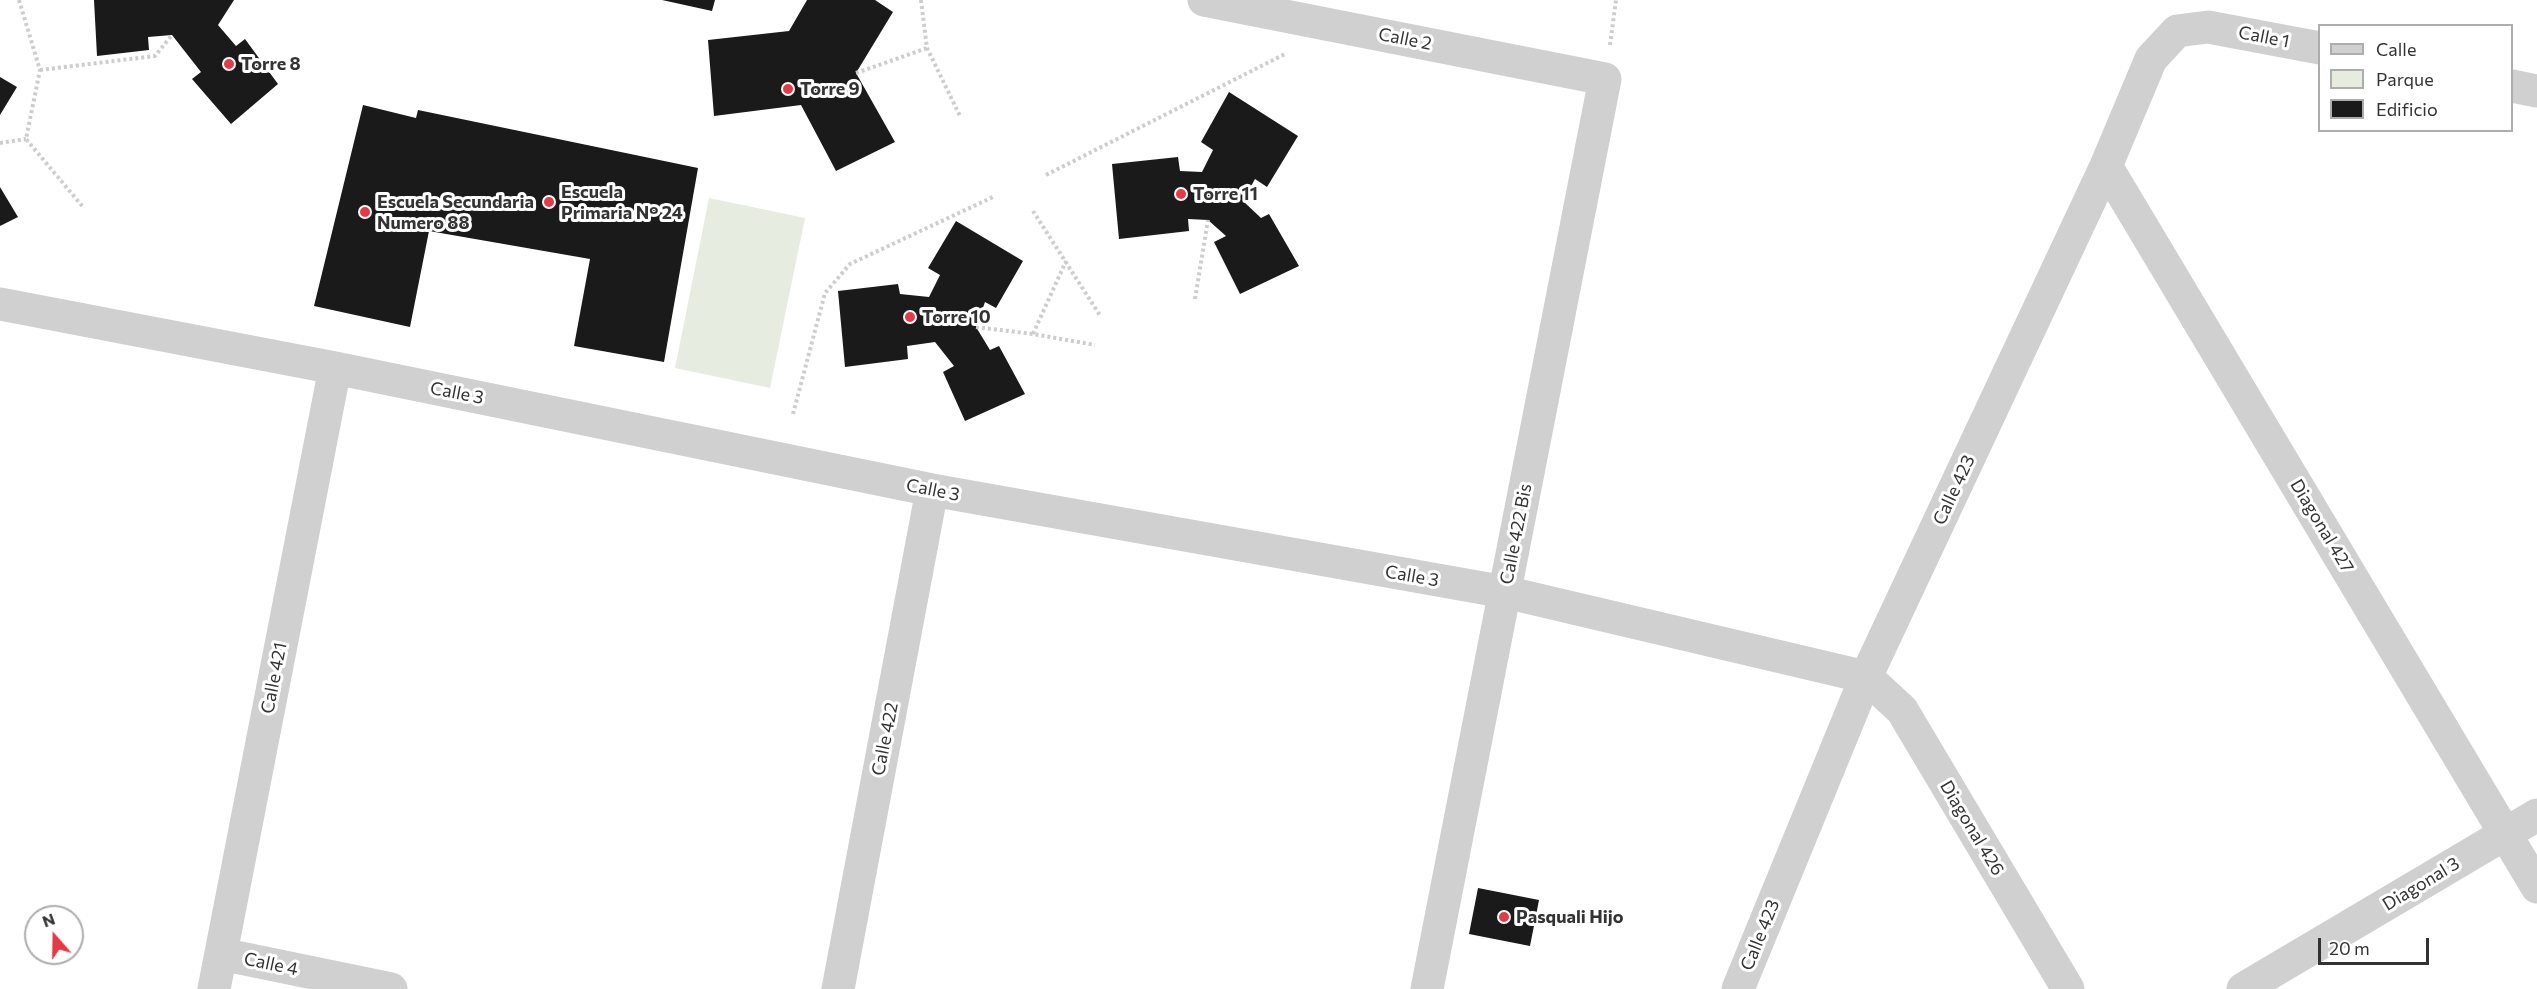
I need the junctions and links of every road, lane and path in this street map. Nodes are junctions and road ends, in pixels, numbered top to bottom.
1 (20, 0) edge
2 (921, 0) edge
3 (1204, 0) edge
4 (1616, 0) edge
5 (2208, 27) joint
6 (172, 35) dead end
7 (927, 48) junction
8 (2318, 48) edge
9 (1294, 49) dead end
10 (40, 70) junction
11 (856, 74) dead end
12 (1605, 79) junction
13 (2513, 86) edge
14 (2537, 91) edge
15 (960, 116) dead end
16 (26, 139) junction
17 (0, 143) edge
18 (2106, 166) junction
19 (1046, 175) dead end
20 (993, 197) dead end
21 (82, 207) dead end
22 (1033, 211) dead end
23 (1208, 220) dead end
24 (1066, 261) junction
25 (1195, 299) dead end
26 (0, 304) edge
27 (1101, 317) dead end
28 (976, 327) dead end
29 (1033, 334) junction
30 (1095, 345) dead end
31 (335, 368) junction
32 (793, 414) dead end
33 (932, 490) junction
34 (1505, 592) junction
35 (1866, 677) junction
36 (2537, 815) edge
37 (2505, 834) junction
38 (2537, 887) edge
39 (220, 954) junction
40 (214, 989) edge
41 (391, 989) edge
42 (838, 989) edge
43 (1427, 989) edge
44 (1738, 989) edge
45 (2068, 989) edge
46 (2243, 989) edge

1 - 10 path
2 - 7 path
3 - 12 street, Calle 2
4 - 12 path
5 - 8 street, Calle 1
5 - 18 street, Calle 423
6 - 10 path
7 - 11 path
7 - 15 path
9 - 19 path
10 - 16 path
12 - 34 street, Calle 422 Bis
13 - 14 street
16 - 17 path
16 - 21 path
18 - 35 street, Calle 423
18 - 37 street, Diagonal 427
20 - 32 path
22 - 24 path
23 - 25 path
24 - 27 path
24 - 29 path
26 - 31 street, Calle 3
28 - 29 path
29 - 30 path
31 - 33 street, Calle 3
31 - 39 street, Calle 421
33 - 34 street, Calle 3
33 - 42 street, Calle 422
34 - 35 street, Calle 3
34 - 43 street, Calle 422 Bis
35 - 44 street, Calle 423
35 - 45 street, Diagonal 426
36 - 37 street, Diagonal 3
37 - 38 street, Diagonal 427
37 - 46 street, Diagonal 3
39 - 40 street, Calle 421
39 - 41 street, Calle 4

